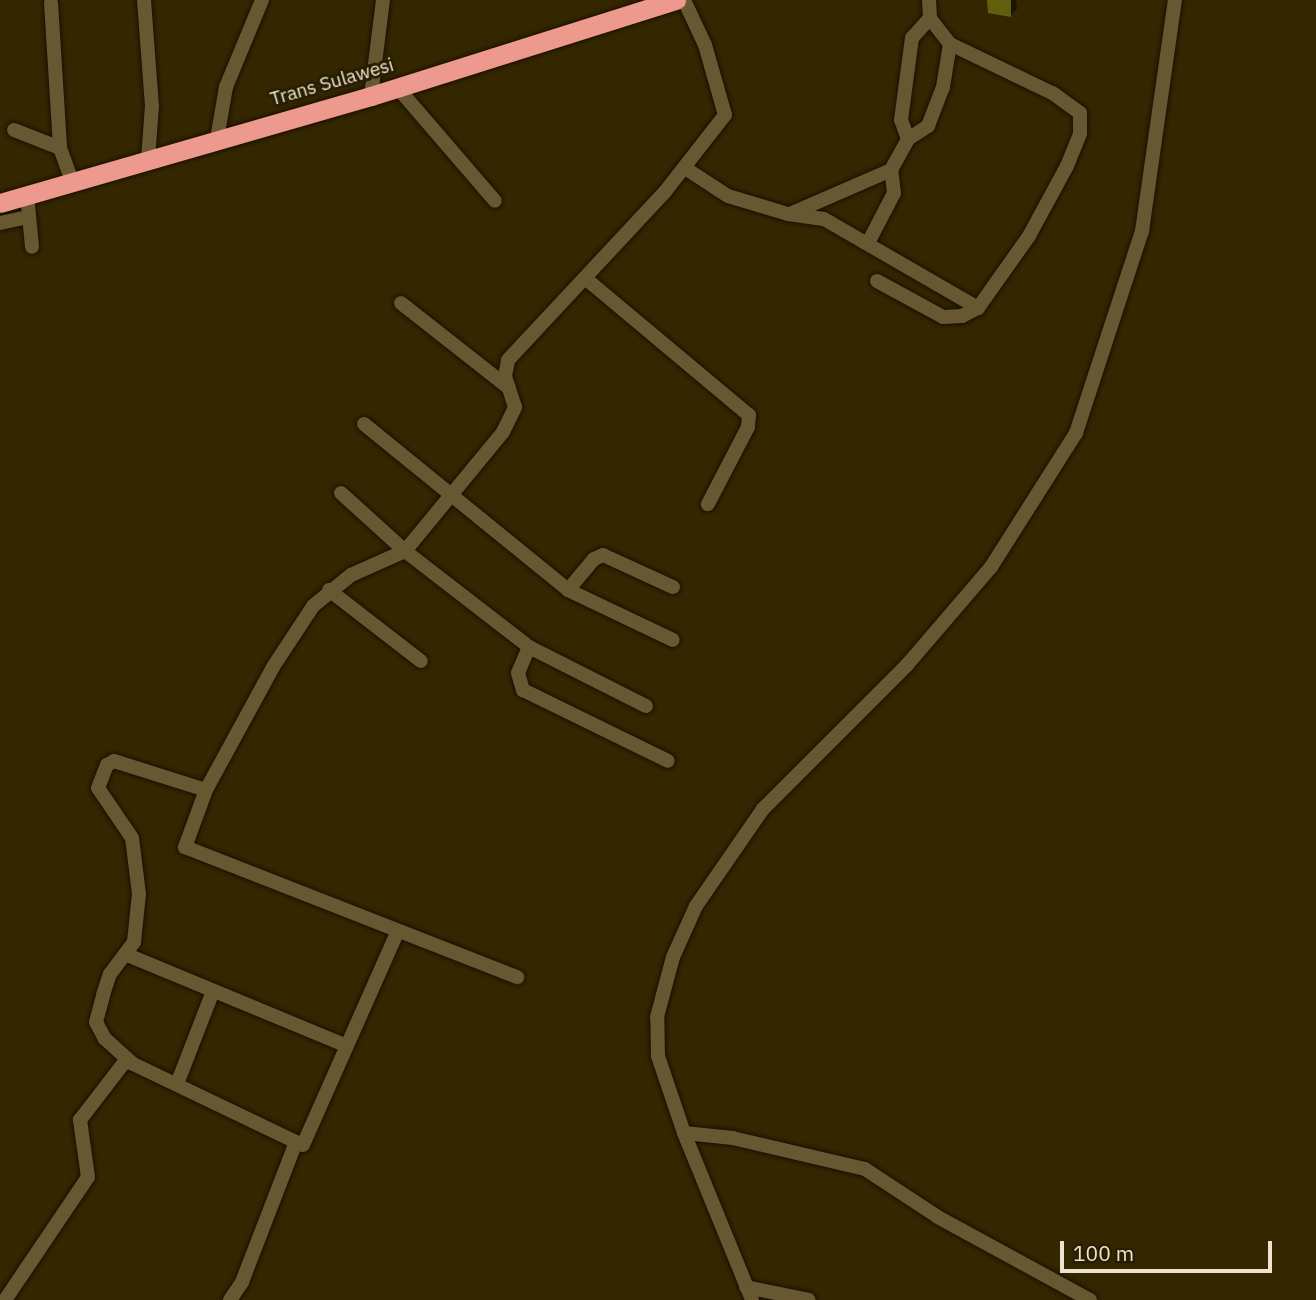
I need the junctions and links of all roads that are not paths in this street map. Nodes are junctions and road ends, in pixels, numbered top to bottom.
1 (144, 0) edge
2 (262, 0) edge
3 (383, 0) edge
4 (676, 0) edge
5 (684, 0) edge
6 (929, 0) edge
7 (1175, 0) edge
8 (51, 3) dead end
9 (930, 18) junction
10 (950, 44) junction
11 (397, 87) junction
12 (371, 96) junction
13 (13, 130) dead end
14 (217, 139) junction
15 (908, 139) junction
16 (60, 148) junction
17 (148, 159) junction
18 (685, 167) junction
19 (891, 170) junction
20 (72, 181) junction
21 (27, 194) junction
22 (495, 201) dead end
23 (0, 203) edge
24 (789, 214) junction
25 (28, 217) junction
26 (0, 223) edge
27 (867, 243) junction
28 (32, 247) dead end
29 (585, 278) junction
30 (877, 281) dead end
31 (401, 303) dead end
32 (978, 308) junction
33 (510, 389) junction
34 (364, 424) dead end
35 (341, 492) dead end
36 (449, 498) junction
37 (708, 504) dead end
38 (405, 551) junction
39 (673, 587) dead end
40 (329, 590) junction
41 (569, 590) junction
42 (673, 640) dead end
43 (529, 648) junction
44 (421, 661) dead end
45 (646, 706) dead end
46 (668, 761) dead end
47 (206, 790) junction
48 (398, 931) junction
49 (125, 954) junction
50 (517, 977) dead end
51 (213, 991) junction
52 (347, 1046) junction
53 (126, 1060) junction
54 (177, 1084) junction
55 (684, 1133) junction
56 (303, 1145) dead end
57 (749, 1294) edge
58 (1064, 1294) edge
59 (5, 1300) edge
60 (230, 1300) edge
61 (809, 1300) edge
62 (1090, 1300) edge

1 - 17 street
2 - 14 street
3 - 12 street
4 - 11 highway, Trans Sulawesi
5 - 18 street
6 - 9 street
7 - 55 street
8 - 16 street
9 - 10 street
9 - 15 street
10 - 15 street
10 - 32 street
11 - 12 highway, Trans Sulawesi
11 - 22 street
12 - 14 highway, Trans Sulawesi
13 - 16 street
14 - 17 highway, Trans Sulawesi
15 - 19 street
16 - 20 street
17 - 20 highway, Trans Sulawesi
18 - 24 street
18 - 29 street
19 - 24 street
19 - 27 street
20 - 21 highway, Trans Sulawesi
21 - 23 highway, Trans Sulawesi
21 - 25 street
24 - 27 street
25 - 26 street
25 - 28 street
27 - 32 street
29 - 33 street
29 - 37 street
30 - 32 street
31 - 33 street
33 - 36 street
34 - 36 street
35 - 38 street
36 - 38 street
36 - 41 street
38 - 40 street
38 - 43 street
39 - 41 street
40 - 44 street
40 - 47 street
41 - 42 street
43 - 45 street
43 - 46 street
47 - 48 street
47 - 49 street
48 - 50 street
48 - 52 street
49 - 51 street
49 - 53 street
51 - 52 street
51 - 54 street
52 - 56 street
53 - 54 street
53 - 59 street
54 - 60 street
55 - 57 street
55 - 58 street
57 - 61 street
58 - 62 street

